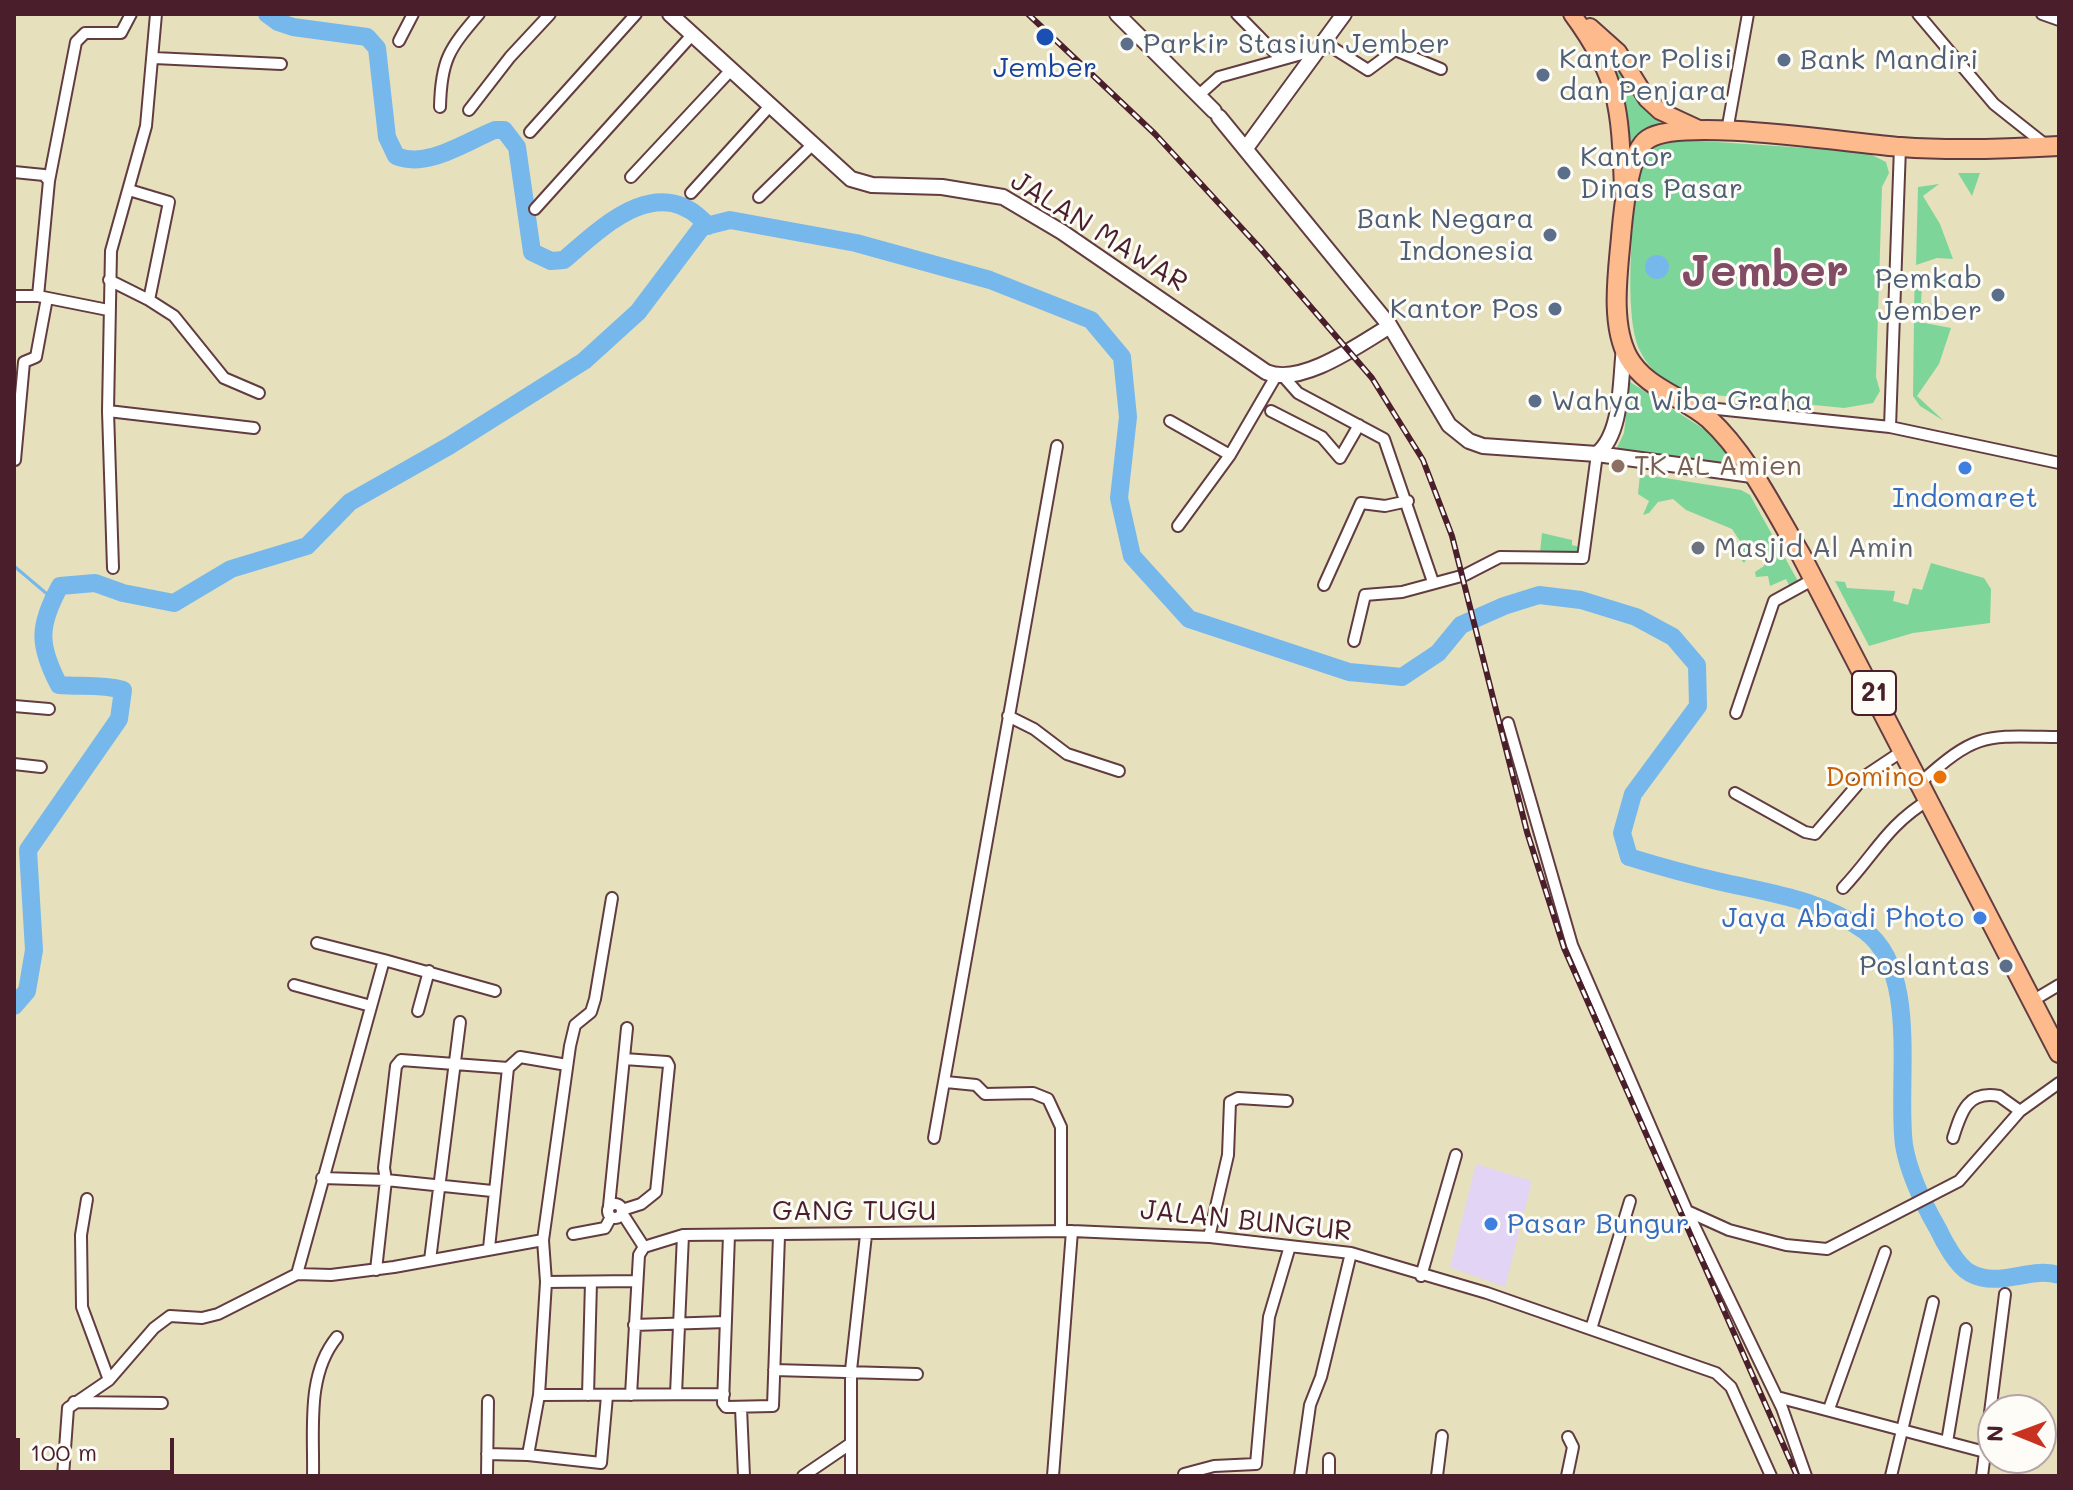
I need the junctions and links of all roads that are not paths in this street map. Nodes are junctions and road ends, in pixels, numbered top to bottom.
1 (131, 14) edge
2 (156, 14) edge
3 (413, 14) edge
4 (479, 14) edge
5 (550, 14) edge
6 (636, 14) edge
7 (670, 14) edge
8 (1117, 14) edge
9 (1237, 14) edge
10 (1344, 14) edge
11 (1572, 14) edge
12 (1748, 14) edge
13 (1918, 14) edge
14 (2042, 14) edge
15 (2059, 20) edge
16 (692, 35) junction
17 (399, 41) dead end
18 (1319, 45) junction
19 (154, 58) junction
20 (1280, 58) junction
21 (281, 64) dead end
22 (1441, 69) dead end
23 (730, 71) junction
24 (1200, 94) junction
25 (440, 107) dead end
26 (769, 107) junction
27 (469, 110) dead end
28 (1701, 130) junction
29 (1727, 131) junction
30 (530, 132) dead end
31 (811, 146) junction
32 (2053, 146) edge
33 (1900, 147) junction
34 (1246, 148) junction
35 (14, 172) edge
36 (631, 177) dead end
37 (49, 181) junction
38 (129, 190) junction
39 (691, 193) dead end
40 (759, 197) dead end
41 (1624, 207) junction
42 (535, 209) dead end
43 (109, 280) junction
44 (14, 296) edge
45 (42, 297) junction
46 (149, 300) junction
47 (108, 310) junction
48 (1390, 326) junction
49 (1624, 349) junction
50 (1279, 376) junction
51 (259, 393) dead end
52 (1687, 406) junction
53 (108, 411) junction
54 (1271, 411) dead end
55 (1170, 421) dead end
56 (1359, 425) junction
57 (1890, 427) junction
58 (254, 428) dead end
59 (1057, 446) dead end
60 (1597, 454) junction
61 (1230, 455) junction
62 (15, 460) edge
63 (2059, 463) edge
64 (1752, 475) junction
65 (1408, 501) junction
66 (1178, 526) dead end
67 (113, 568) dead end
68 (1814, 579) junction
69 (1433, 582) junction
70 (1324, 585) dead end
71 (1354, 641) dead end
72 (14, 706) edge
73 (49, 709) dead end
74 (1736, 713) dead end
75 (1008, 716) junction
76 (1508, 723) dead end
77 (2059, 737) edge
78 (1904, 750) junction
79 (14, 764) edge
80 (41, 767) dead end
81 (1119, 771) dead end
82 (1925, 791) junction
83 (1735, 793) dead end
84 (1843, 888) dead end
85 (612, 898) dead end
86 (317, 943) dead end
87 (384, 960) junction
88 (429, 971) junction
89 (294, 985) dead end
90 (2059, 985) edge
91 (495, 991) dead end
92 (2032, 1001) junction
93 (371, 1006) junction
94 (418, 1011) dead end
95 (460, 1022) dead end
96 (627, 1028) dead end
97 (2059, 1053) edge
98 (624, 1059) junction
99 (454, 1061) junction
100 (567, 1065) junction
101 (508, 1068) junction
102 (946, 1082) junction
103 (2059, 1083) edge
104 (1287, 1101) dead end
105 (2020, 1111) junction
106 (934, 1138) dead end
107 (1953, 1138) dead end
108 (1456, 1155) dead end
109 (322, 1178) junction
110 (386, 1180) junction
111 (438, 1184) junction
112 (492, 1191) junction
113 (87, 1199) dead end
114 (1630, 1201) dead end
115 (616, 1211) junction
116 (1687, 1211) junction
117 (1066, 1231) junction
118 (573, 1234) dead end
119 (683, 1235) junction
120 (729, 1235) junction
121 (866, 1235) junction
122 (779, 1236) junction
123 (1209, 1237) junction
124 (543, 1244) junction
125 (1290, 1246) junction
126 (489, 1248) junction
127 (642, 1249) junction
128 (1885, 1252) dead end
129 (1351, 1253) junction
130 (430, 1260) junction
131 (376, 1270) junction
132 (297, 1274) junction
133 (1421, 1276) junction
134 (637, 1281) junction
135 (546, 1282) junction
136 (591, 1282) junction
137 (2005, 1294) dead end
138 (1933, 1302) dead end
139 (726, 1322) junction
140 (680, 1323) junction
141 (634, 1325) junction
142 (1591, 1329) junction
143 (1966, 1329) dead end
144 (337, 1337) dead end
145 (774, 1370) junction
146 (851, 1370) junction
147 (917, 1374) dead end
148 (108, 1376) junction
149 (676, 1394) junction
150 (724, 1394) junction
151 (1992, 1394) edge
152 (539, 1395) junction
153 (588, 1395) junction
154 (631, 1395) junction
155 (607, 1396) junction
156 (1777, 1397) junction
157 (488, 1401) dead end
158 (74, 1402) junction
159 (162, 1403) dead end
160 (741, 1408) junction
161 (1829, 1409) junction
162 (1902, 1430) junction
163 (1442, 1436) dead end
164 (1568, 1437) dead end
165 (1947, 1442) junction
166 (850, 1444) junction
167 (1977, 1450) edge
168 (487, 1454) junction
169 (528, 1455) junction
170 (1329, 1459) dead end
171 (1184, 1474) edge
172 (63, 1476) edge
173 (313, 1476) edge
174 (487, 1476) edge
175 (744, 1476) edge
176 (803, 1476) edge
177 (851, 1476) edge
178 (1053, 1476) edge
179 (1300, 1476) edge
180 (1329, 1476) edge
181 (1437, 1476) edge
182 (1567, 1476) edge
183 (1771, 1476) edge
184 (1806, 1476) edge
185 (1891, 1476) edge

1 - 37 street
2 - 19 street
3 - 17 street
4 - 25 street
5 - 27 street
6 - 30 street
7 - 16 street, JALAN MAWAR
8 - 24 street
9 - 20 street
10 - 18 street
11 - 28 main road
11 - 41 main road
12 - 29 street
13 - 32 street
14 - 15 street
16 - 23 street, JALAN MAWAR
16 - 42 street
18 - 20 street
18 - 22 street
18 - 34 street
19 - 21 street
19 - 38 street
20 - 24 street
23 - 26 street, JALAN MAWAR
23 - 36 street
24 - 34 street
26 - 31 street, JALAN MAWAR
26 - 39 street
28 - 29 highway
28 - 41 highway
29 - 33 highway
31 - 40 street
31 - 50 street, JALAN MAWAR
32 - 33 highway
33 - 57 street
34 - 48 street
35 - 37 street
37 - 45 street
38 - 43 street
38 - 46 street
41 - 49 highway
43 - 46 street
43 - 47 street
44 - 45 street
45 - 47 street
45 - 62 street
46 - 51 street
47 - 53 street
48 - 50 street
48 - 60 street
49 - 52 highway, 21
49 - 60 street
50 - 56 street
50 - 61 street
52 - 57 street
52 - 64 highway, 21
53 - 58 street
53 - 67 street
54 - 56 street
55 - 61 street
56 - 65 street
57 - 63 street
59 - 75 street
60 - 64 street
60 - 69 street
61 - 66 street
64 - 68 highway, 21
65 - 69 street
65 - 70 street
68 - 74 street
68 - 78 highway, 21
69 - 71 street
72 - 73 street
75 - 81 street
75 - 102 street
76 - 116 street
77 - 82 street
78 - 82 highway, 21
78 - 83 street
79 - 80 street
82 - 84 street
82 - 92 highway, 21
85 - 100 street
86 - 87 street
87 - 88 street
87 - 93 street
88 - 91 street
88 - 94 street
89 - 93 street
90 - 92 street
92 - 97 highway, 21
93 - 109 street
95 - 99 street
96 - 98 street
98 - 115 street
98 - 115 street
99 - 101 street
99 - 110 street
99 - 111 street
100 - 101 street
100 - 124 street
101 - 112 street
102 - 106 street
102 - 117 street
103 - 105 street
104 - 123 street
105 - 107 street
105 - 116 street
108 - 133 street
109 - 110 street
109 - 132 street
110 - 111 street
110 - 131 street
111 - 112 street
111 - 130 street
112 - 126 street
113 - 148 street
114 - 142 street
115 - 118 street
115 - 127 street
116 - 156 street
117 - 121 street, GANG TUGU
117 - 123 street, JALAN BUNGUR
117 - 178 street
119 - 120 street, GANG TUGU
119 - 127 street, GANG TUGU
119 - 140 street
120 - 122 street, GANG TUGU
120 - 139 street
121 - 122 street, GANG TUGU
121 - 146 street
122 - 145 street
123 - 125 street, JALAN BUNGUR
124 - 126 street
124 - 135 street
125 - 129 street, JALAN BUNGUR
125 - 171 street
126 - 130 street
127 - 134 street
128 - 161 street
129 - 133 street, JALAN BUNGUR
129 - 179 street
130 - 131 street
131 - 132 street
132 - 148 street
133 - 142 street, JALAN BUNGUR
134 - 136 street
134 - 141 street
135 - 136 street
135 - 152 street
136 - 153 street
137 - 151 street
138 - 162 street
139 - 140 street
139 - 150 street
140 - 141 street
140 - 149 street
141 - 154 street
142 - 183 street, JALAN BUNGUR
143 - 165 street
144 - 173 street
145 - 146 street
145 - 160 street
146 - 147 street
146 - 166 street
148 - 158 street
149 - 150 street
149 - 154 street
150 - 160 street
152 - 153 street
152 - 169 street
153 - 155 street
154 - 155 street
155 - 169 street
156 - 161 street
156 - 184 street
157 - 168 street
158 - 159 street
158 - 172 street
160 - 175 street
161 - 162 street
162 - 165 street
162 - 185 street
163 - 181 street
164 - 182 street
165 - 167 street
166 - 176 street
166 - 177 street
168 - 169 street
168 - 174 street
170 - 180 street

